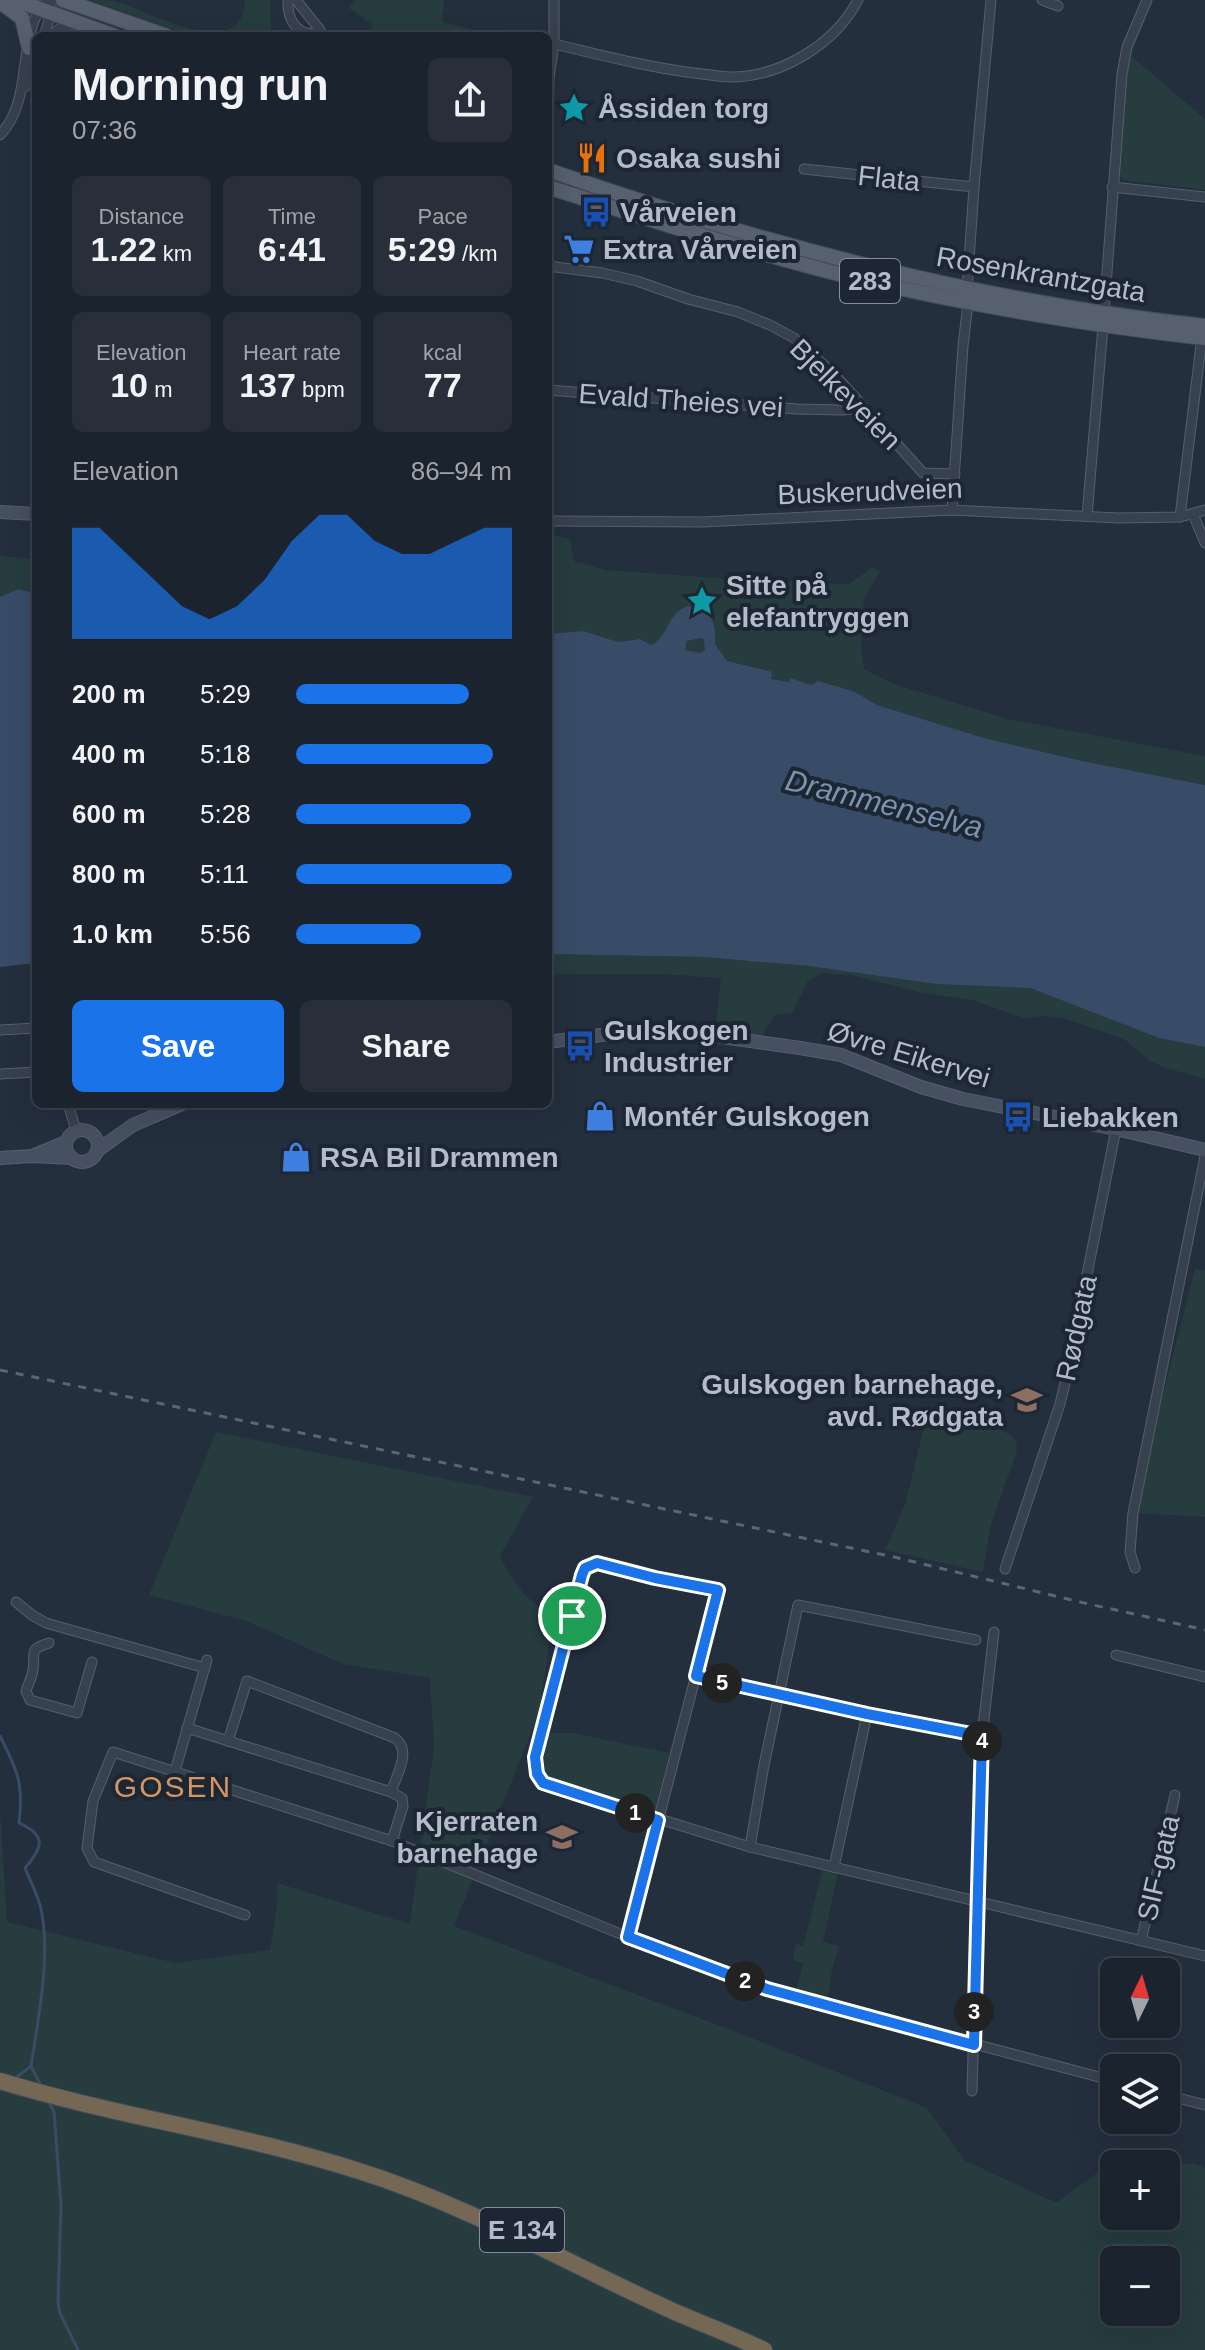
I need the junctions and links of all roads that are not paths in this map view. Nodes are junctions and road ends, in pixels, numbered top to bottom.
1 (15, 0) edge
2 (63, 0) edge
3 (288, 0) edge
4 (296, 0) edge
5 (554, 0) edge
6 (858, 0) edge
7 (991, 0) edge
8 (1042, 0) edge
9 (1147, 0) edge
10 (0, 2) edge
11 (47, 6) edge
12 (1058, 6) dead end
13 (80, 24) junction
14 (46, 32) edge
15 (53, 32) edge
16 (103, 32) edge
17 (155, 32) edge
18 (305, 32) edge
19 (318, 32) edge
20 (554, 44) junction
21 (32, 54) edge
22 (552, 57) edge
23 (0, 135) edge
24 (804, 169) dead end
25 (552, 171) edge
26 (974, 187) junction
27 (1112, 187) junction
28 (552, 188) edge
29 (1205, 197) edge
30 (552, 267) edge
31 (968, 296) junction
32 (1103, 319) junction
33 (1204, 334) edge
34 (552, 390) edge
35 (862, 408) junction
36 (955, 474) junction
37 (952, 510) junction
38 (1205, 510) edge
39 (0, 512) edge
40 (32, 514) edge
41 (1193, 514) junction
42 (1087, 516) junction
43 (1180, 517) junction
44 (552, 521) edge
45 (1205, 543) edge
46 (32, 1028) edge
47 (0, 1030) edge
48 (552, 1041) edge
49 (32, 1072) edge
50 (0, 1074) edge
51 (69, 1108) edge
52 (173, 1108) edge
53 (133, 1125) junction
54 (1116, 1129) junction
55 (76, 1130) junction
56 (91, 1132) junction
57 (66, 1142) junction
58 (98, 1150) junction
59 (1205, 1150) edge
60 (32, 1156) junction
61 (1205, 1156) edge
62 (0, 1158) edge
63 (72, 1158) junction
64 (1135, 1568) dead end
65 (1005, 1569) dead end
66 (16, 1602) dead end
67 (994, 1632) dead end
68 (976, 1640) dead end
69 (49, 1643) dead end
70 (1116, 1655) dead end
71 (92, 1662) dead end
72 (696, 1676) junction
73 (1205, 1677) edge
74 (779, 1696) junction
75 (867, 1714) junction
76 (187, 1728) junction
77 (982, 1736) junction
78 (228, 1741) junction
79 (175, 1771) junction
80 (391, 1792) junction
81 (1175, 1795) dead end
82 (658, 1820) junction
83 (392, 1841) junction
84 (750, 1847) junction
85 (834, 1867) junction
86 (978, 1902) junction
87 (245, 1915) dead end
88 (628, 1937) junction
89 (1141, 1941) junction
90 (1205, 1956) edge
91 (974, 2045) junction
92 (0, 2074) edge
93 (1100, 2077) edge
94 (0, 2081) edge
95 (972, 2091) dead end
96 (1180, 2099) edge
97 (1205, 2105) edge
98 (339, 2161) junction
99 (764, 2350) edge

1 - 11 main road
2 - 17 main road
3 - 18 street
4 - 19 street
5 - 20 street
6 - 20 street
7 - 26 street
8 - 12 street
9 - 27 street
10 - 21 main road
11 - 13 main road
11 - 14 street
11 - 21 street
13 - 15 street
13 - 16 main road
20 - 22 street
21 - 23 street
24 - 26 street, Flata
25 - 31 main road, Rosenkrantzgata / 283
26 - 31 street
27 - 29 street
27 - 32 street
28 - 31 main road, Rosenkrantzgata / 283
30 - 35 street, Bjelkeveien
31 - 32 main road, Rosenkrantzgata / 283
31 - 36 street
32 - 33 main road, Rosenkrantzgata / 283
32 - 42 street
33 - 43 street
34 - 35 street, Evald Theies vei
35 - 36 street, Bjelkeveien
36 - 37 street
37 - 42 street, Buskerudveien
37 - 44 street, Buskerudveien
38 - 41 street, Buskerudveien
39 - 40 main road
41 - 43 street, Buskerudveien
41 - 45 street
42 - 43 street, Buskerudveien
46 - 47 street
48 - 54 main road, Øvre Eikervei
49 - 50 street
51 - 55 street
52 - 53 main road
53 - 56 main road
53 - 58 main road
54 - 59 main road, Øvre Eikervei
54 - 65 street, Rødgata
55 - 56 main road
55 - 57 main road
56 - 58 main road
57 - 60 main road
57 - 63 main road
58 - 63 main road
60 - 62 main road
60 - 63 main road
61 - 64 street
66 - 76 street
67 - 77 street
68 - 74 street
69 - 71 street
70 - 73 street
72 - 74 street
72 - 82 street
72 - 82 street
74 - 75 street
74 - 84 street
75 - 77 street
75 - 85 street
76 - 78 street
76 - 79 street
77 - 86 street
78 - 80 street
78 - 80 street
79 - 83 street
79 - 87 street
80 - 83 street
81 - 89 street, SIF-gata
82 - 84 street
82 - 88 street
83 - 88 street
84 - 85 street
85 - 86 street
86 - 89 street
86 - 91 street
88 - 91 street
89 - 90 street
91 - 93 street
91 - 95 street
92 - 98 highway, E 134
94 - 98 highway, E 134
96 - 97 street
98 - 99 highway, E 134

